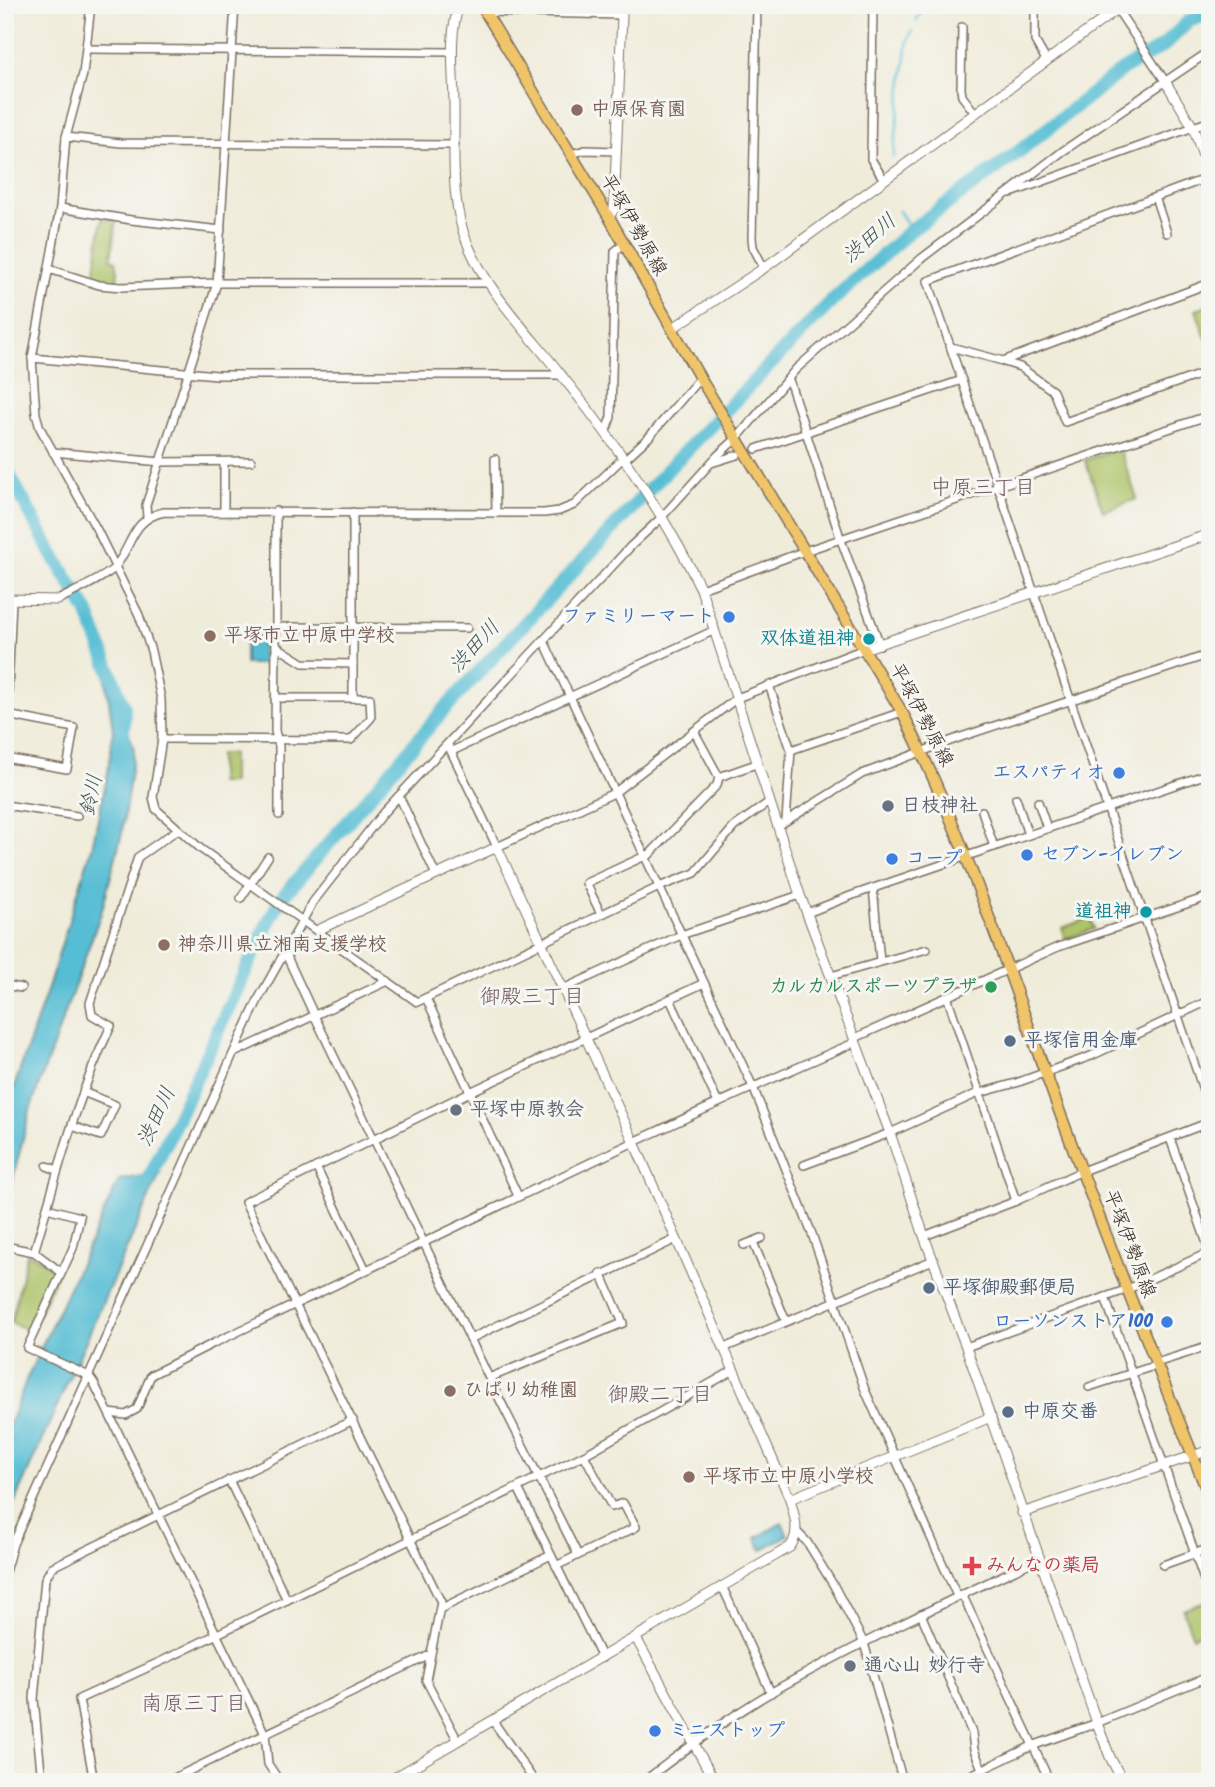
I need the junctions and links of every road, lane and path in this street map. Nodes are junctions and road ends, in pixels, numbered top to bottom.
1 (91, 5) edge
2 (235, 5) edge
3 (459, 5) edge
4 (757, 5) edge
5 (873, 5) edge
6 (1035, 5) edge
7 (1120, 7) edge
8 (483, 8) edge
9 (622, 10) edge
10 (962, 27) dead end
11 (87, 49) junction
12 (232, 51) junction
13 (1210, 51) edge
14 (453, 52) junction
15 (1046, 61) junction
16 (1165, 81) junction
17 (975, 113) junction
18 (1210, 121) edge
19 (1193, 127) junction
20 (66, 137) junction
21 (226, 144) junction
22 (455, 145) junction
23 (617, 151) junction
24 (571, 154) junction
25 (1210, 176) edge
26 (884, 180) junction
27 (1004, 196) junction
28 (1155, 197) junction
29 (60, 208) junction
30 (609, 218) junction
31 (221, 230) junction
32 (1167, 233) dead end
33 (623, 245) junction
34 (764, 268) junction
35 (49, 269) junction
36 (217, 283) junction
37 (489, 283) junction
38 (1210, 283) edge
39 (673, 328) junction
40 (951, 347) junction
41 (32, 358) junction
42 (1003, 361) junction
43 (1210, 371) edge
44 (189, 373) junction
45 (562, 375) junction
46 (702, 380) junction
47 (789, 380) junction
48 (961, 380) junction
49 (1210, 415) edge
50 (606, 431) junction
51 (806, 433) junction
52 (736, 436) junction
53 (756, 449) dead end
54 (53, 452) junction
55 (737, 455) dead end
56 (495, 459) dead end
57 (625, 460) junction
58 (251, 461) dead end
59 (161, 462) junction
60 (224, 462) junction
61 (710, 463) junction
62 (998, 486) junction
63 (276, 511) junction
64 (224, 512) junction
65 (353, 512) junction
66 (496, 513) junction
67 (660, 516) junction
68 (147, 517) junction
69 (1210, 534) edge
70 (841, 540) junction
71 (806, 551) junction
72 (114, 569) junction
73 (701, 589) junction
74 (1036, 593) junction
75 (9, 600) edge
76 (58, 600) joint
77 (275, 627) junction
78 (353, 627) junction
79 (467, 628) dead end
80 (715, 630) junction
81 (544, 641) junction
82 (880, 645) junction
83 (276, 646) junction
84 (864, 649) junction
85 (1210, 654) edge
86 (353, 664) junction
87 (769, 685) junction
88 (570, 696) junction
89 (275, 698) junction
90 (353, 698) junction
91 (737, 698) junction
92 (1072, 701) junction
93 (902, 712) junction
94 (7, 715) junction
95 (694, 731) junction
96 (162, 739) junction
97 (277, 739) junction
98 (450, 748) junction
99 (791, 750) junction
100 (922, 751) junction
101 (5, 759) edge
102 (756, 764) junction
103 (1210, 773) edge
104 (719, 778) junction
105 (614, 793) junction
106 (399, 796) junction
107 (1016, 799) dead end
108 (769, 802) junction
109 (1038, 802) dead end
110 (5, 805) edge
111 (1105, 808) junction
112 (982, 811) dead end
113 (279, 815) dead end
114 (77, 816) dead end
115 (782, 824) junction
116 (1048, 828) junction
117 (177, 830) junction
118 (1028, 835) junction
119 (497, 847) junction
120 (994, 847) junction
121 (964, 856) junction
122 (268, 857) dead end
123 (646, 857) junction
124 (436, 875) junction
125 (251, 885) junction
126 (659, 887) junction
127 (873, 888) junction
128 (800, 895) junction
129 (1210, 896) edge
130 (241, 898) dead end
131 (807, 913) junction
132 (601, 914) junction
133 (1145, 918) junction
134 (302, 919) junction
135 (318, 930) junction
136 (681, 935) junction
137 (542, 942) junction
138 (287, 946) junction
139 (927, 949) dead end
140 (880, 961) junction
141 (1008, 969) junction
142 (831, 976) junction
143 (388, 981) junction
144 (704, 983) junction
145 (5, 985) edge
146 (21, 988) dead end
147 (563, 989) junction
148 (947, 996) junction
149 (426, 998) junction
150 (670, 999) junction
151 (1210, 1000) edge
152 (1178, 1015) junction
153 (315, 1017) junction
154 (586, 1038) junction
155 (855, 1040) junction
156 (233, 1054) junction
157 (1046, 1073) junction
158 (752, 1087) junction
159 (83, 1092) junction
160 (470, 1092) junction
161 (981, 1094) junction
162 (718, 1103) junction
163 (1210, 1110) edge
164 (1210, 1122) edge
165 (72, 1126) junction
166 (890, 1133) junction
167 (374, 1138) junction
168 (1170, 1138) junction
169 (634, 1142) junction
170 (804, 1165) dead end
171 (47, 1166) dead end
172 (316, 1167) junction
173 (57, 1170) junction
174 (1082, 1171) junction
175 (518, 1196) junction
176 (1016, 1201) junction
177 (47, 1208) junction
178 (924, 1236) junction
179 (762, 1238) dead end
180 (676, 1239) junction
181 (753, 1241) junction
182 (424, 1242) junction
183 (744, 1245) dead end
184 (5, 1246) edge
185 (34, 1252) junction
186 (1210, 1252) edge
187 (933, 1260) junction
188 (366, 1270) junction
189 (61, 1272) junction
190 (601, 1273) junction
191 (1128, 1289) junction
192 (1105, 1297) junction
193 (835, 1300) junction
194 (296, 1304) junction
195 (786, 1321) junction
196 (470, 1339) junction
197 (1210, 1346) edge
198 (967, 1347) junction
199 (724, 1348) junction
200 (1157, 1364) junction
201 (734, 1370) junction
202 (1132, 1373) junction
203 (89, 1376) junction
204 (489, 1378) junction
205 (1089, 1387) dead end
206 (109, 1413) junction
207 (991, 1418) junction
208 (353, 1420) junction
209 (1210, 1450) edge
210 (584, 1455) junction
211 (1193, 1455) junction
212 (894, 1457) junction
213 (1163, 1465) junction
214 (539, 1477) junction
215 (229, 1480) junction
216 (518, 1488) junction
217 (1210, 1498) edge
218 (790, 1499) junction
219 (1022, 1513) junction
220 (158, 1515) junction
221 (797, 1532) junction
222 (411, 1540) junction
223 (1210, 1548) edge
224 (1194, 1554) junction
225 (551, 1555) junction
226 (578, 1555) junction
227 (1038, 1559) junction
228 (1163, 1565) dead end
229 (556, 1566) junction
230 (5, 1572) edge
231 (722, 1586) junction
232 (960, 1595) junction
233 (1210, 1597) edge
234 (287, 1600) junction
235 (440, 1609) junction
236 (921, 1614) junction
237 (217, 1633) junction
238 (636, 1638) junction
239 (864, 1643) junction
240 (430, 1655) junction
241 (602, 1658) junction
242 (1210, 1676) edge
243 (771, 1693) junction
244 (493, 1721) junction
245 (1097, 1723) junction
246 (265, 1734) junction
247 (458, 1741) junction
248 (694, 1743) junction
249 (1032, 1746) junction
250 (983, 1771) junction
251 (42, 1782) edge
252 (94, 1782) edge
253 (166, 1782) edge
254 (280, 1782) edge
255 (387, 1782) edge
256 (535, 1782) edge
257 (643, 1782) edge
258 (715, 1782) edge
259 (903, 1782) edge
260 (956, 1782) edge
261 (1050, 1782) edge
262 (1123, 1782) edge

1 - 11 street
2 - 12 street
3 - 14 street
4 - 34 street
5 - 26 street
6 - 15 street
7 - 15 street
7 - 16 street
8 - 9 street
8 - 24 main road, 平塚伊勢原線
9 - 23 street
10 - 17 street
11 - 12 street
11 - 20 street
12 - 14 street
12 - 21 street
13 - 16 street
14 - 22 street
15 - 17 street
16 - 19 street
16 - 27 street
17 - 26 street
18 - 19 street
19 - 25 street
19 - 27 street
20 - 21 street
20 - 29 street
21 - 22 street
21 - 31 street
22 - 37 street
23 - 24 street
23 - 30 street
24 - 30 main road, 平塚伊勢原線
25 - 28 street
26 - 34 street
27 - 47 street
28 - 32 street
28 - 40 street
29 - 31 street
29 - 35 street
30 - 33 main road, 平塚伊勢原線
31 - 36 street
33 - 39 main road, 平塚伊勢原線
33 - 50 street
34 - 39 street
35 - 36 street
35 - 41 street
36 - 37 street
36 - 44 street
37 - 45 street
38 - 42 street
39 - 46 main road, 平塚伊勢原線
40 - 42 street
40 - 48 street
41 - 44 street
41 - 54 street
42 - 43 street
44 - 45 street
44 - 59 street
45 - 50 street
46 - 52 main road, 平塚伊勢原線
46 - 57 street
47 - 51 street
47 - 52 street
48 - 51 street
48 - 62 street
49 - 62 street
50 - 57 street
51 - 53 street
51 - 70 street
52 - 61 street
52 - 71 main road, 平塚伊勢原線
54 - 59 street
54 - 72 street
55 - 61 street
56 - 66 street
57 - 66 street
57 - 67 street
58 - 60 street
59 - 60 street
59 - 68 street
60 - 64 street
61 - 67 street
62 - 70 street
62 - 74 street
63 - 64 street
63 - 65 street
63 - 77 street
64 - 68 street
65 - 66 street
65 - 78 street
67 - 73 street
67 - 81 street
68 - 72 street
69 - 74 street
70 - 71 street
70 - 82 street
71 - 73 street
71 - 84 main road, 平塚伊勢原線
72 - 76 street
72 - 96 street
73 - 80 street
74 - 82 street
74 - 92 street
75 - 76 street
75 - 94 street
77 - 78 street
77 - 83 street
78 - 79 street
78 - 86 street
80 - 88 street
80 - 91 street
81 - 88 street
81 - 98 street
82 - 84 street
83 - 86 street
83 - 89 street
84 - 87 street
84 - 93 main road, 平塚伊勢原線
85 - 92 street
86 - 90 street
87 - 91 street
87 - 99 street
88 - 98 street
88 - 105 street
89 - 90 street
89 - 97 street
90 - 97 street
91 - 95 street
91 - 102 street
92 - 100 street
92 - 111 street
93 - 99 street
93 - 100 main road, 平塚伊勢原線
94 - 101 street
94 - 101 street
95 - 104 street
95 - 105 street
96 - 97 street
96 - 117 street
97 - 113 street
98 - 106 street
98 - 119 street
99 - 115 street
100 - 115 street
100 - 121 main road, 平塚伊勢原線
102 - 104 street
102 - 108 street
103 - 111 street
104 - 123 street
105 - 119 street
105 - 123 street
106 - 124 street
106 - 134 street
107 - 118 street
108 - 115 street
108 - 126 street
109 - 116 street
110 - 114 street
111 - 116 street
111 - 133 street
112 - 120 street
115 - 128 street
116 - 118 street
117 - 125 street
117 - 159 street
118 - 120 street
119 - 124 street
119 - 137 street
120 - 121 street
121 - 127 street
121 - 141 main road, 平塚伊勢原線
122 - 125 street
123 - 126 street
123 - 132 street
124 - 135 street
125 - 130 street
125 - 134 street
126 - 132 street
126 - 136 street
127 - 131 street
127 - 140 street
128 - 131 street
128 - 136 street
129 - 133 street
131 - 142 street
132 - 137 street
133 - 141 street
133 - 152 street
134 - 135 street
134 - 138 street
135 - 143 street
136 - 144 street
136 - 147 street
137 - 147 street
137 - 149 street
138 - 153 street
138 - 156 street
139 - 140 street
140 - 142 street
141 - 148 street
141 - 157 main road, 平塚伊勢原線
142 - 155 street
143 - 149 street
143 - 153 street
144 - 150 street
144 - 158 street
145 - 146 street
147 - 154 street
148 - 155 street
148 - 161 street
149 - 160 street
150 - 154 street
150 - 162 street
151 - 152 street
152 - 157 street
152 - 163 street
153 - 156 street
153 - 167 street
154 - 160 street
154 - 169 street
155 - 158 street
155 - 166 street
156 - 203 street
157 - 161 street
157 - 174 main road, 平塚伊勢原線
158 - 162 street
158 - 193 street
159 - 165 street
159 - 165 street
160 - 167 street
160 - 175 street
161 - 166 street
161 - 176 street
162 - 169 street
164 - 168 street
165 - 173 street
166 - 170 street
166 - 178 street
167 - 172 street
167 - 182 street
168 - 174 street
168 - 186 street
169 - 175 street
169 - 180 street
171 - 173 street
172 - 188 street
172 - 194 street
173 - 177 street
174 - 176 street
174 - 191 main road, 平塚伊勢原線
175 - 182 street
176 - 178 street
177 - 185 street
177 - 189 street
178 - 187 street
179 - 181 street
180 - 190 street
180 - 199 street
181 - 183 street
181 - 195 street
182 - 188 street
182 - 196 street
184 - 185 street
185 - 189 street
186 - 191 street
187 - 193 street
187 - 198 street
188 - 194 street
189 - 203 street
190 - 196 street
190 - 204 street
191 - 192 street
191 - 200 main road, 平塚伊勢原線
192 - 198 street
192 - 202 street
193 - 195 street
193 - 212 street
194 - 206 street
194 - 208 street
195 - 199 street
196 - 204 street
197 - 200 street
198 - 207 street
199 - 201 street
200 - 202 street
200 - 211 main road, 平塚伊勢原線
201 - 210 street
201 - 218 street
202 - 205 street
202 - 213 street
203 - 206 street
203 - 230 street
204 - 214 street
206 - 220 street
207 - 212 street
207 - 219 street
208 - 215 street
208 - 222 street
209 - 211 street
210 - 214 street
210 - 226 street
211 - 213 street
211 - 217 main road, 平塚伊勢原線
212 - 218 street
212 - 232 street
213 - 219 street
213 - 224 street
214 - 216 street
214 - 226 street
215 - 220 street
215 - 234 street
216 - 222 street
216 - 225 street
218 - 221 street
219 - 227 street
220 - 237 street
220 - 251 street
221 - 231 street
221 - 239 street
222 - 234 street
222 - 235 street
223 - 224 street
224 - 228 street
224 - 233 street
225 - 229 street
225 - 235 street
226 - 229 street
227 - 232 street
227 - 245 street
229 - 241 street
231 - 238 street
231 - 243 street
232 - 236 street
232 - 249 street
234 - 237 street
235 - 240 street
236 - 239 street
236 - 250 street
237 - 246 street
237 - 252 street
238 - 241 street
238 - 248 street
239 - 243 street
239 - 259 street
240 - 246 street
240 - 247 street
241 - 244 street
242 - 245 street
243 - 248 street
244 - 247 street
244 - 256 street
245 - 249 street
245 - 262 street
246 - 253 street
246 - 254 street
247 - 255 street
248 - 257 street
248 - 258 street
249 - 250 street
249 - 261 street
250 - 260 street

